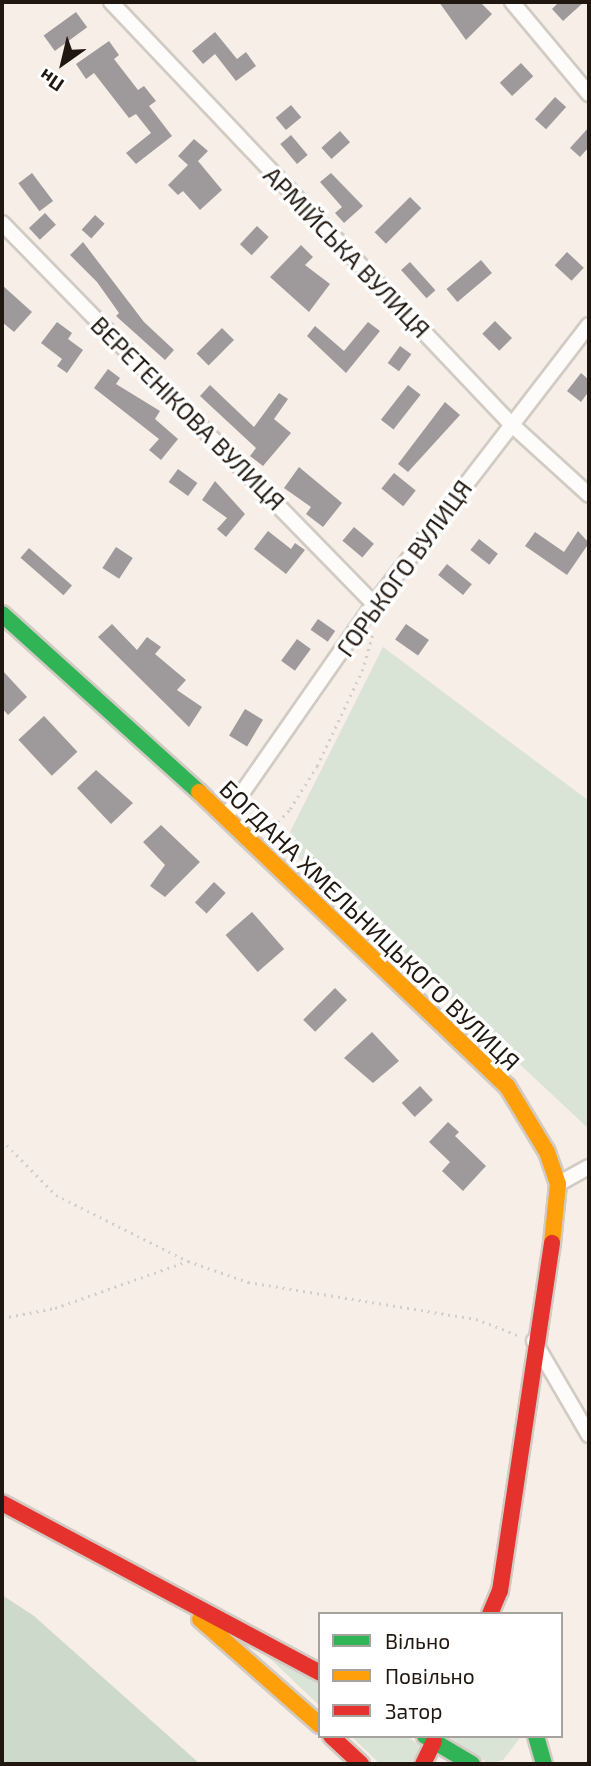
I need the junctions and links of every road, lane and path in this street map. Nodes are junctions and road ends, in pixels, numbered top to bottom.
1 (111, 2) edge
2 (512, 2) edge
3 (589, 94) edge
4 (2, 223) edge
5 (589, 326) edge
6 (512, 424) junction
7 (589, 495) edge
8 (374, 604) junction
9 (2, 614) edge
10 (226, 816) junction
11 (256, 845) junction
12 (2, 1140) edge
13 (589, 1167) edge
14 (558, 1184) junction
15 (188, 1261) junction
16 (2, 1318) edge
17 (534, 1341) junction
18 (589, 1435) edge
19 (2, 1503) edge
20 (159, 1587) junction
21 (500, 1591) junction
22 (482, 1612) edge
23 (491, 1612) edge
24 (505, 1612) edge
25 (288, 1654) junction
26 (318, 1662) edge
27 (318, 1672) edge
28 (318, 1723) edge
29 (333, 1738) edge
30 (432, 1738) edge
31 (537, 1738) edge
32 (361, 1764) edge
33 (423, 1764) edge
34 (472, 1764) edge
35 (544, 1764) edge

1 - 6 street, АРМІЙСЬКА ВУЛИЦЯ
2 - 3 street
4 - 8 street, ВЕРЕТЕНІКОВА ВУЛИЦЯ
5 - 6 street, ГОРЬКОГО ВУЛИЦЯ
6 - 7 street, АРМІЙСЬКА ВУЛИЦЯ
6 - 8 street, ГОРЬКОГО ВУЛИЦЯ
8 - 10 street, ГОРЬКОГО ВУЛИЦЯ
8 - 11 path
9 - 10 street, БОГДАНА ХМЕЛЬНИЦЬКОГО ВУЛИЦЯ
10 - 11 street, БОГДАНА ХМЕЛЬНИЦЬКОГО ВУЛИЦЯ
11 - 14 street, БОГДАНА ХМЕЛЬНИЦЬКОГО ВУЛИЦЯ
12 - 15 path
13 - 14 street
14 - 17 street, БОГДАНА ХМЕЛЬНИЦЬКОГО ВУЛИЦЯ
15 - 16 path
15 - 17 path
17 - 18 street
17 - 21 street, БОГДАНА ХМЕЛЬНИЦЬКОГО ВУЛИЦЯ
19 - 20 street
20 - 25 street
20 - 28 street
21 - 22 street
21 - 23 street
21 - 24 street
25 - 26 street
25 - 27 street
29 - 32 street
30 - 33 street
30 - 34 street
31 - 35 street

